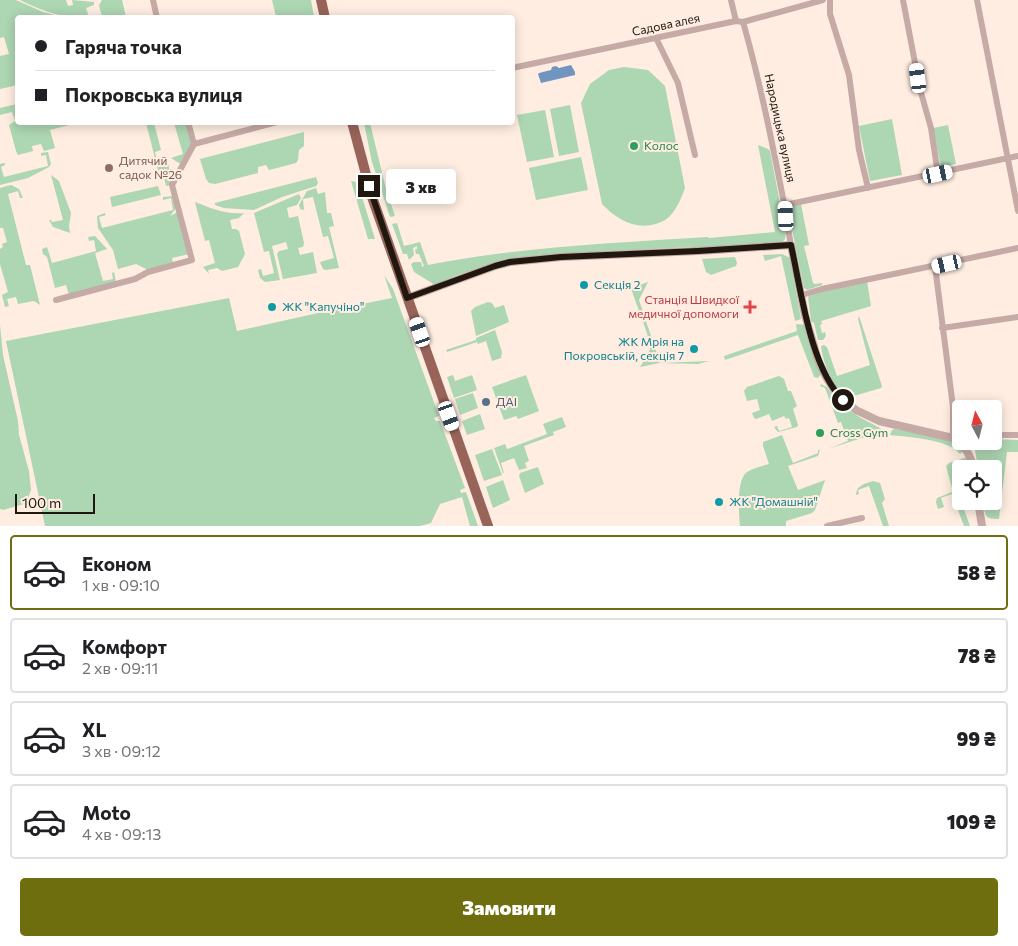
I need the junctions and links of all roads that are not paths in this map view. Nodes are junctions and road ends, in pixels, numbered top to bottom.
1 (153, 0) edge
2 (321, 0) edge
3 (731, 0) edge
4 (823, 0) edge
5 (830, 0) edge
6 (903, 0) edge
7 (977, 0) edge
8 (156, 15) edge
9 (324, 15) edge
10 (739, 21) junction
11 (656, 38) junction
12 (515, 67) edge
13 (189, 125) edge
14 (265, 125) edge
15 (353, 125) edge
16 (194, 144) junction
17 (695, 155) dead end
18 (1018, 156) edge
19 (1008, 158) junction
20 (938, 174) junction
21 (868, 188) junction
22 (785, 205) junction
23 (1018, 211) edge
24 (791, 245) junction
25 (1018, 248) edge
26 (935, 266) junction
27 (802, 295) junction
28 (407, 298) junction
29 (56, 300) dead end
30 (1018, 317) edge
31 (942, 328) junction
32 (952, 400) edge
33 (1002, 435) edge
34 (1018, 435) edge
35 (952, 438) edge
36 (979, 510) edge
37 (862, 518) dead end
38 (488, 526) edge
39 (827, 526) edge
40 (982, 526) edge

1 - 8 street
2 - 9 highway
3 - 10 street, Народицька вулиця
4 - 10 street, Садова алея
5 - 21 street
6 - 20 street
7 - 19 street
10 - 11 street, Садова алея
10 - 22 street, Народицька вулиця
11 - 12 street, Садова алея
11 - 17 street
13 - 16 street
14 - 16 street
15 - 28 highway
16 - 29 street
18 - 19 street
19 - 20 street
19 - 23 street
20 - 21 street
21 - 22 street
22 - 24 street, Народицька вулиця
24 - 27 street, Народицька вулиця
24 - 28 street
25 - 26 street
26 - 27 street
26 - 31 street
27 - 35 street, Народицька вулиця
28 - 38 highway
30 - 31 street
31 - 32 street
33 - 34 street
36 - 40 street
37 - 39 street

